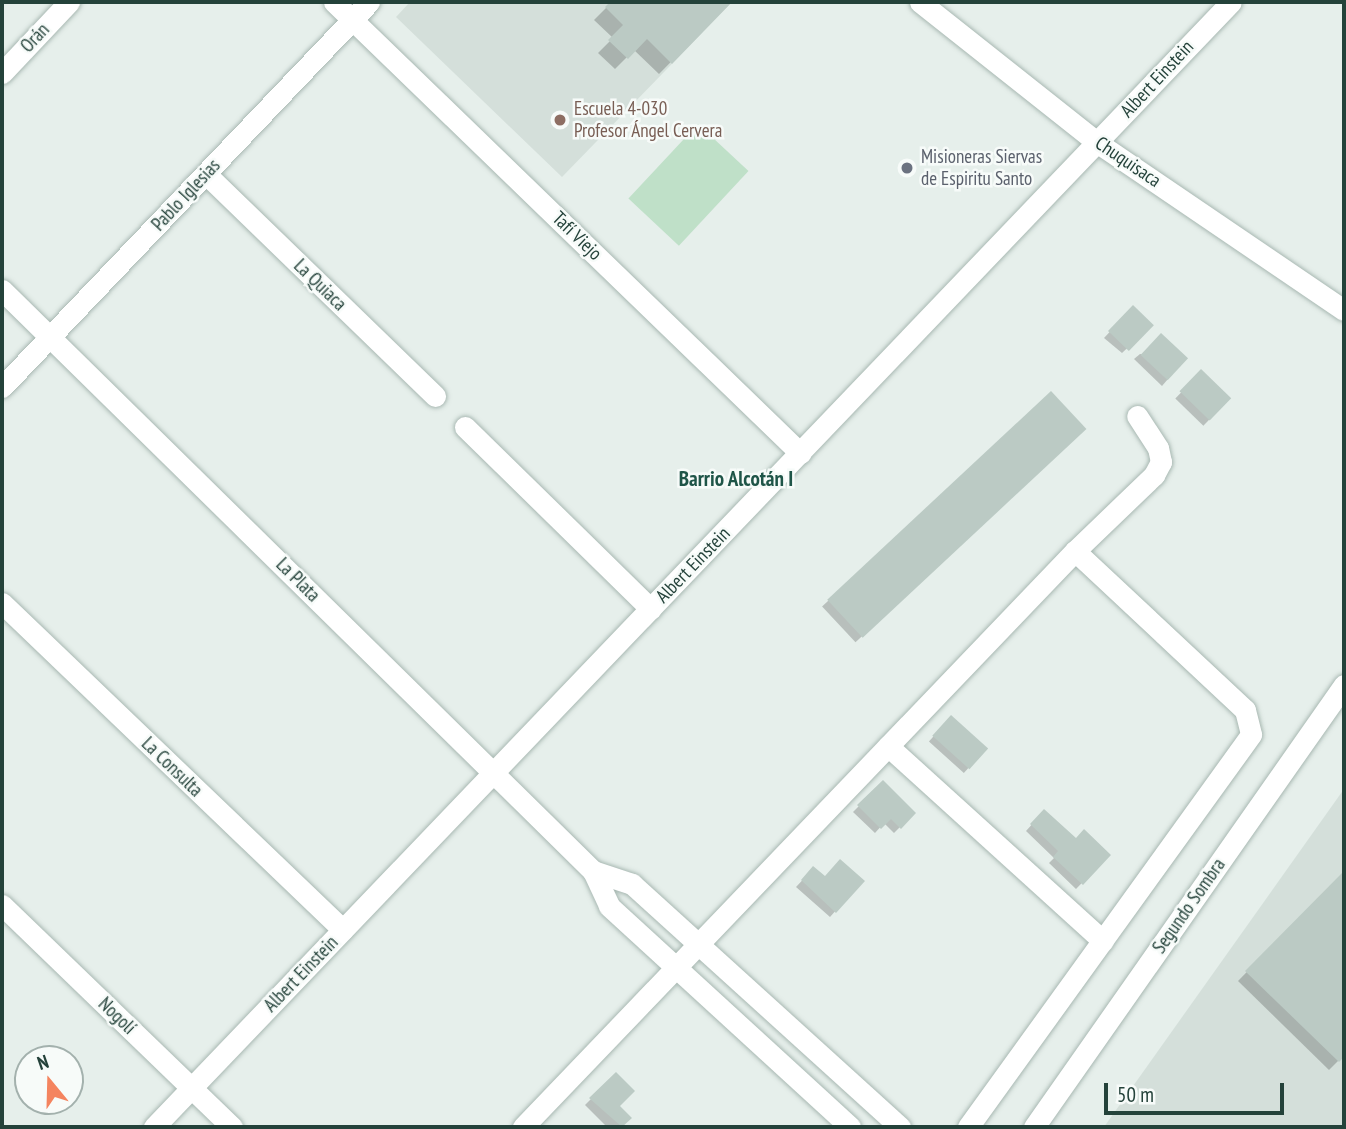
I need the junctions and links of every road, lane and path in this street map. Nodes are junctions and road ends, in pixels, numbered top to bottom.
1 (69, 2) edge
2 (334, 2) edge
3 (369, 2) edge
4 (920, 2) edge
5 (1231, 2) edge
6 (352, 20) junction
7 (2, 73) edge
8 (1098, 143) junction
9 (206, 174) junction
10 (2, 290) edge
11 (1344, 310) edge
12 (51, 337) junction
13 (2, 387) edge
14 (435, 396) dead end
15 (1138, 416) dead end
16 (465, 426) dead end
17 (800, 453) junction
18 (1075, 551) junction
19 (2, 603) edge
20 (651, 609) junction
21 (1344, 685) edge
22 (888, 746) junction
23 (493, 774) junction
24 (593, 871) junction
25 (2, 905) edge
26 (343, 930) junction
27 (1102, 941) junction
28 (698, 944) junction
29 (676, 968) junction
30 (192, 1088) junction
31 (154, 1127) edge
32 (232, 1127) edge
33 (523, 1127) edge
34 (850, 1127) edge
35 (900, 1127) edge
36 (968, 1127) edge
37 (1034, 1127) edge

1 - 7 street, Orán
2 - 6 street, Tafí Viejo
3 - 6 street, Pablo Iglesias
4 - 8 street, Chuquisaca
5 - 8 street, Albert Einstein
6 - 9 street, Pablo Iglesias
6 - 17 street, Tafí Viejo
8 - 11 street, Chuquisaca
8 - 17 street, Albert Einstein
9 - 12 street, Pablo Iglesias
9 - 14 street, La Quiaca
10 - 12 street, La Plata
12 - 13 street, Pablo Iglesias
12 - 23 street, La Plata
15 - 18 street
16 - 20 street
17 - 20 street, Albert Einstein
18 - 22 street
18 - 27 street
19 - 26 street, La Consulta
20 - 23 street, Albert Einstein
21 - 37 street, Segundo Sombra
22 - 27 street
22 - 28 street
23 - 24 street, La Plata
23 - 26 street, Albert Einstein
24 - 28 street
24 - 29 street
25 - 30 street, Nogolí
26 - 30 street, Albert Einstein
27 - 36 street
28 - 29 street
28 - 35 street
29 - 33 street
29 - 34 street
30 - 31 street, Albert Einstein
30 - 32 street, Nogolí

